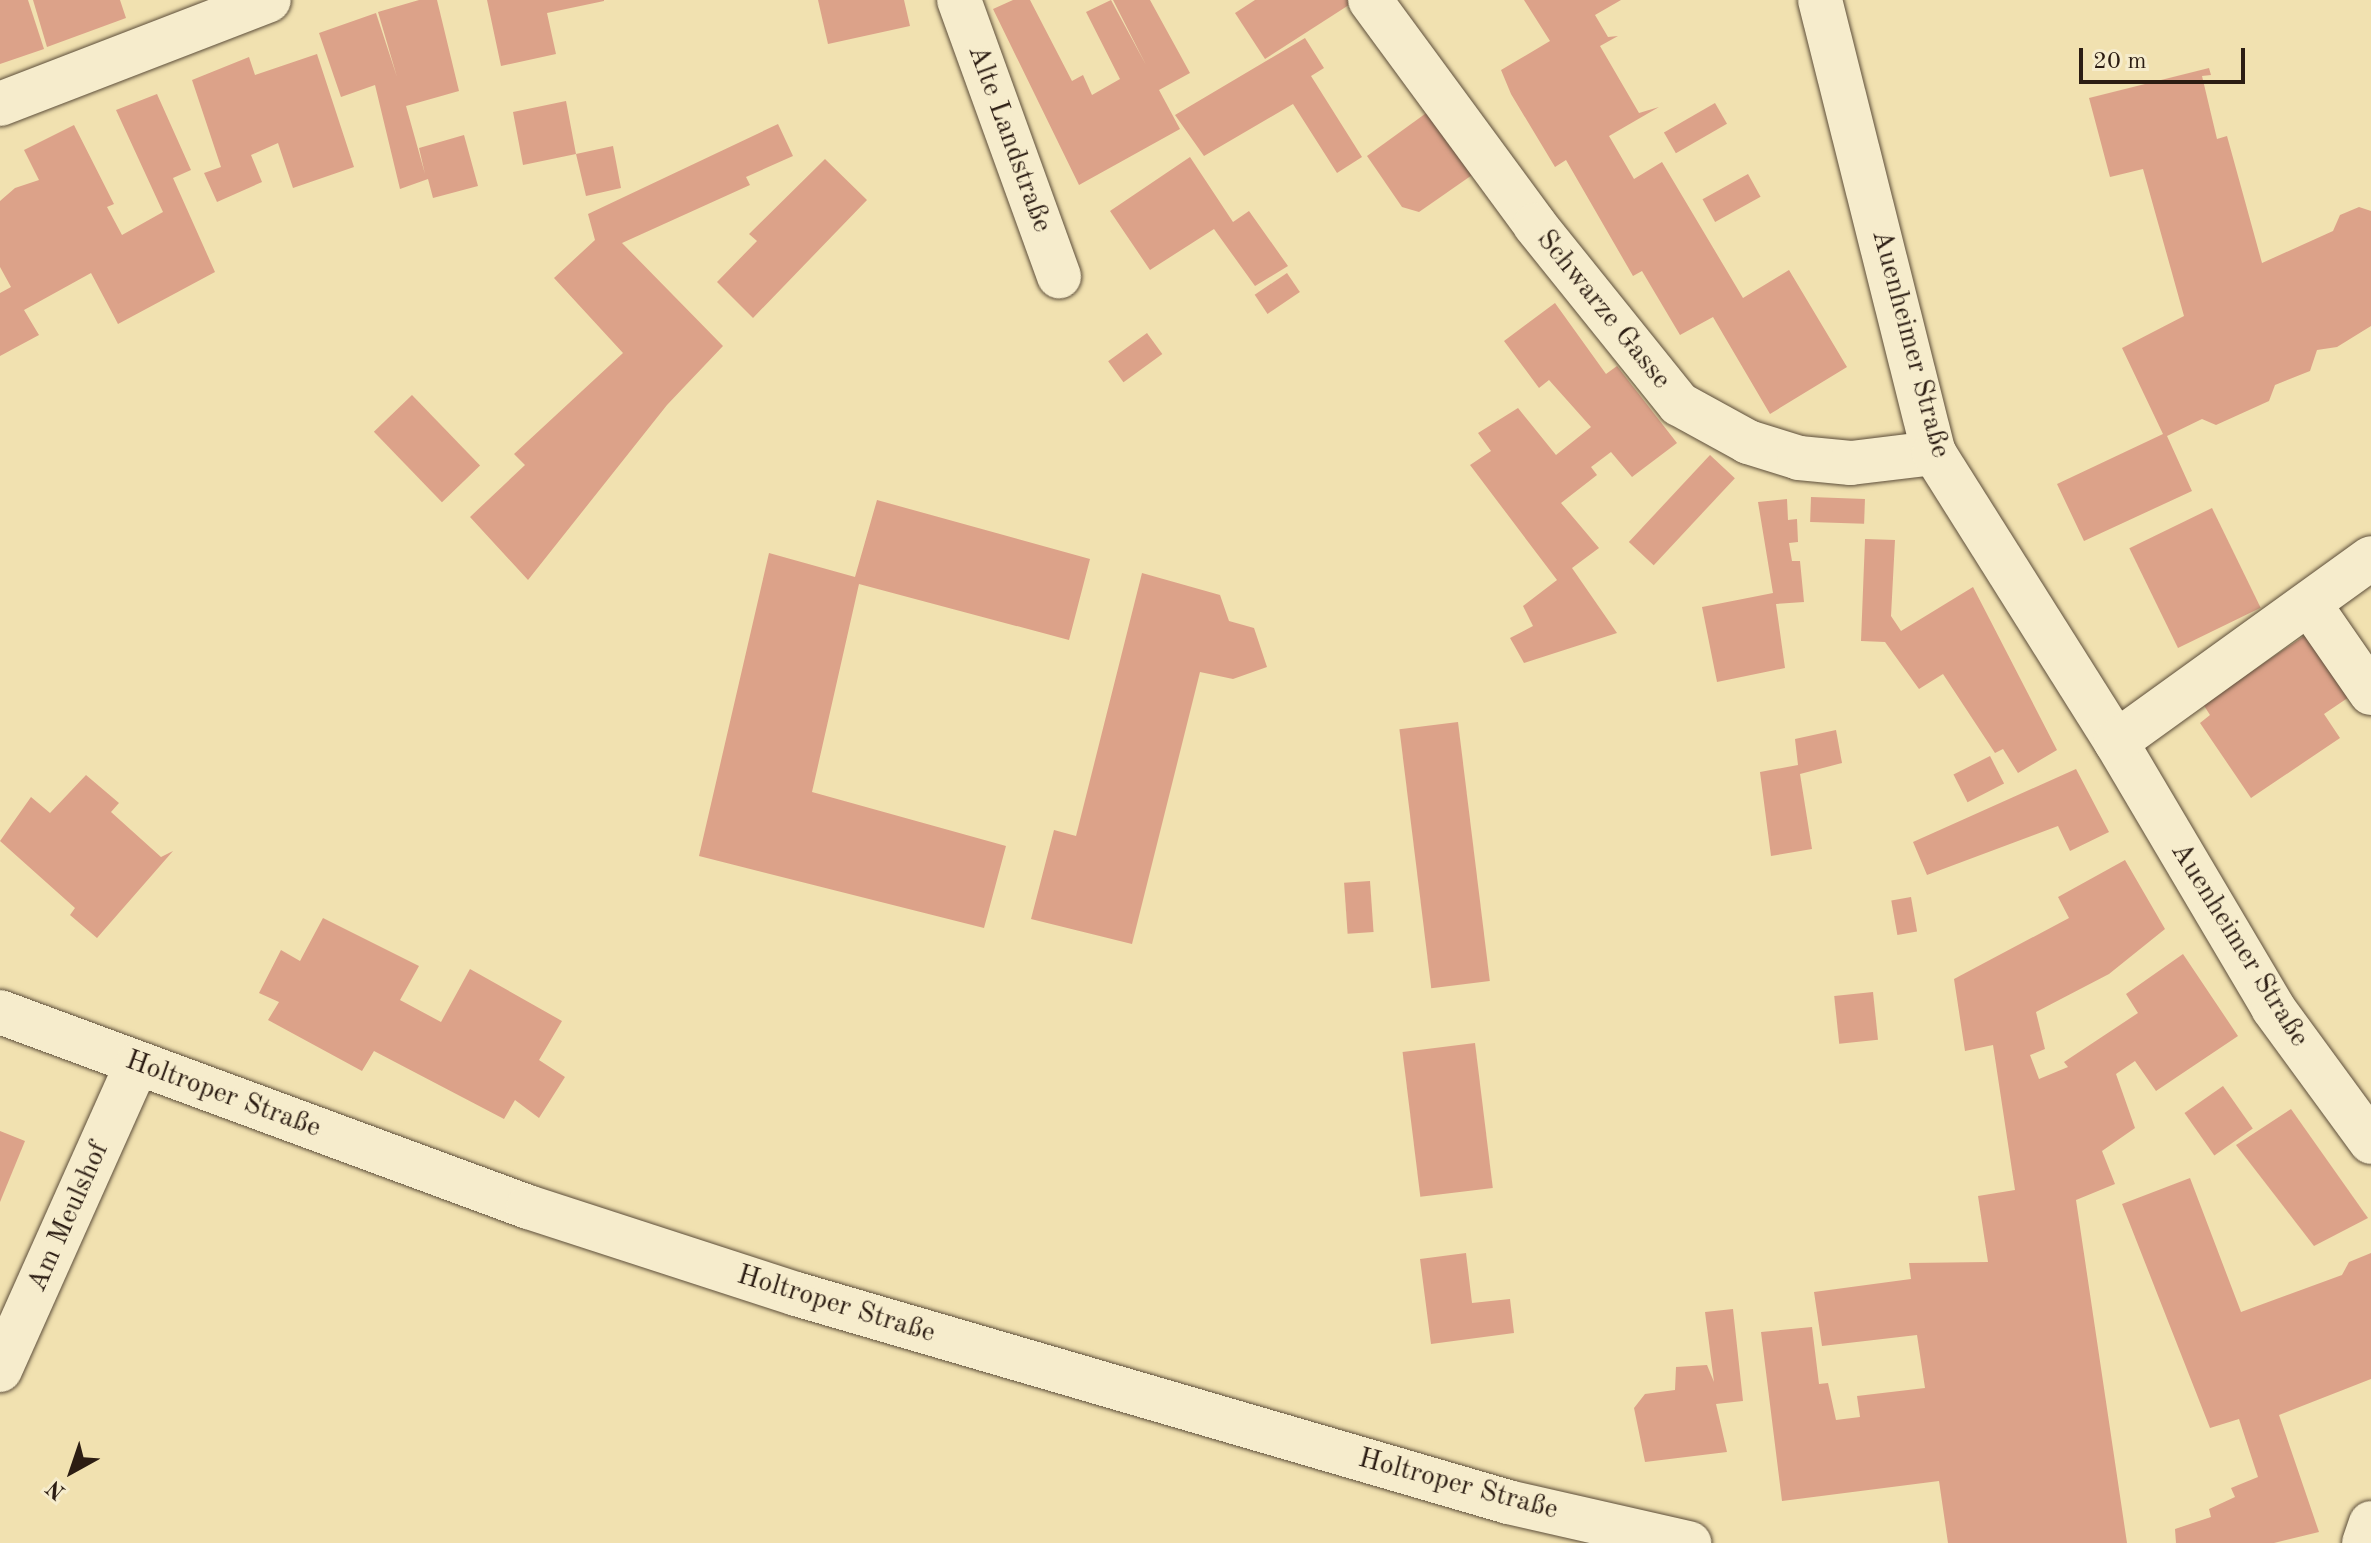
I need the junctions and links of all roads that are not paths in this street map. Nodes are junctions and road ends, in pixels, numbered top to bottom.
1 (269, 0) edge
2 (959, 0) edge
3 (1370, 0) edge
4 (1820, 0) edge
5 (0, 104) edge
6 (1059, 277) dead end
7 (1934, 453) junction
8 (2371, 558) edge
9 (2310, 605) junction
10 (2371, 693) edge
11 (2116, 742) junction
12 (0, 1012) edge
13 (137, 1064) junction
14 (2371, 1142) edge
15 (0, 1370) edge
16 (2371, 1523) edge
17 (1689, 1543) edge
18 (2364, 1543) edge

1 - 5 street
2 - 6 street, Alte Landstraße
3 - 7 street, Schwarze Gasse
4 - 7 street, Auenheimer Straße
7 - 11 street, Auenheimer Straße
8 - 9 street
9 - 10 street
9 - 11 street
11 - 14 street, Auenheimer Straße
12 - 13 street, Holtroper Straße
13 - 15 street, Am Meulshof
13 - 17 street, Holtroper Straße
16 - 18 street

